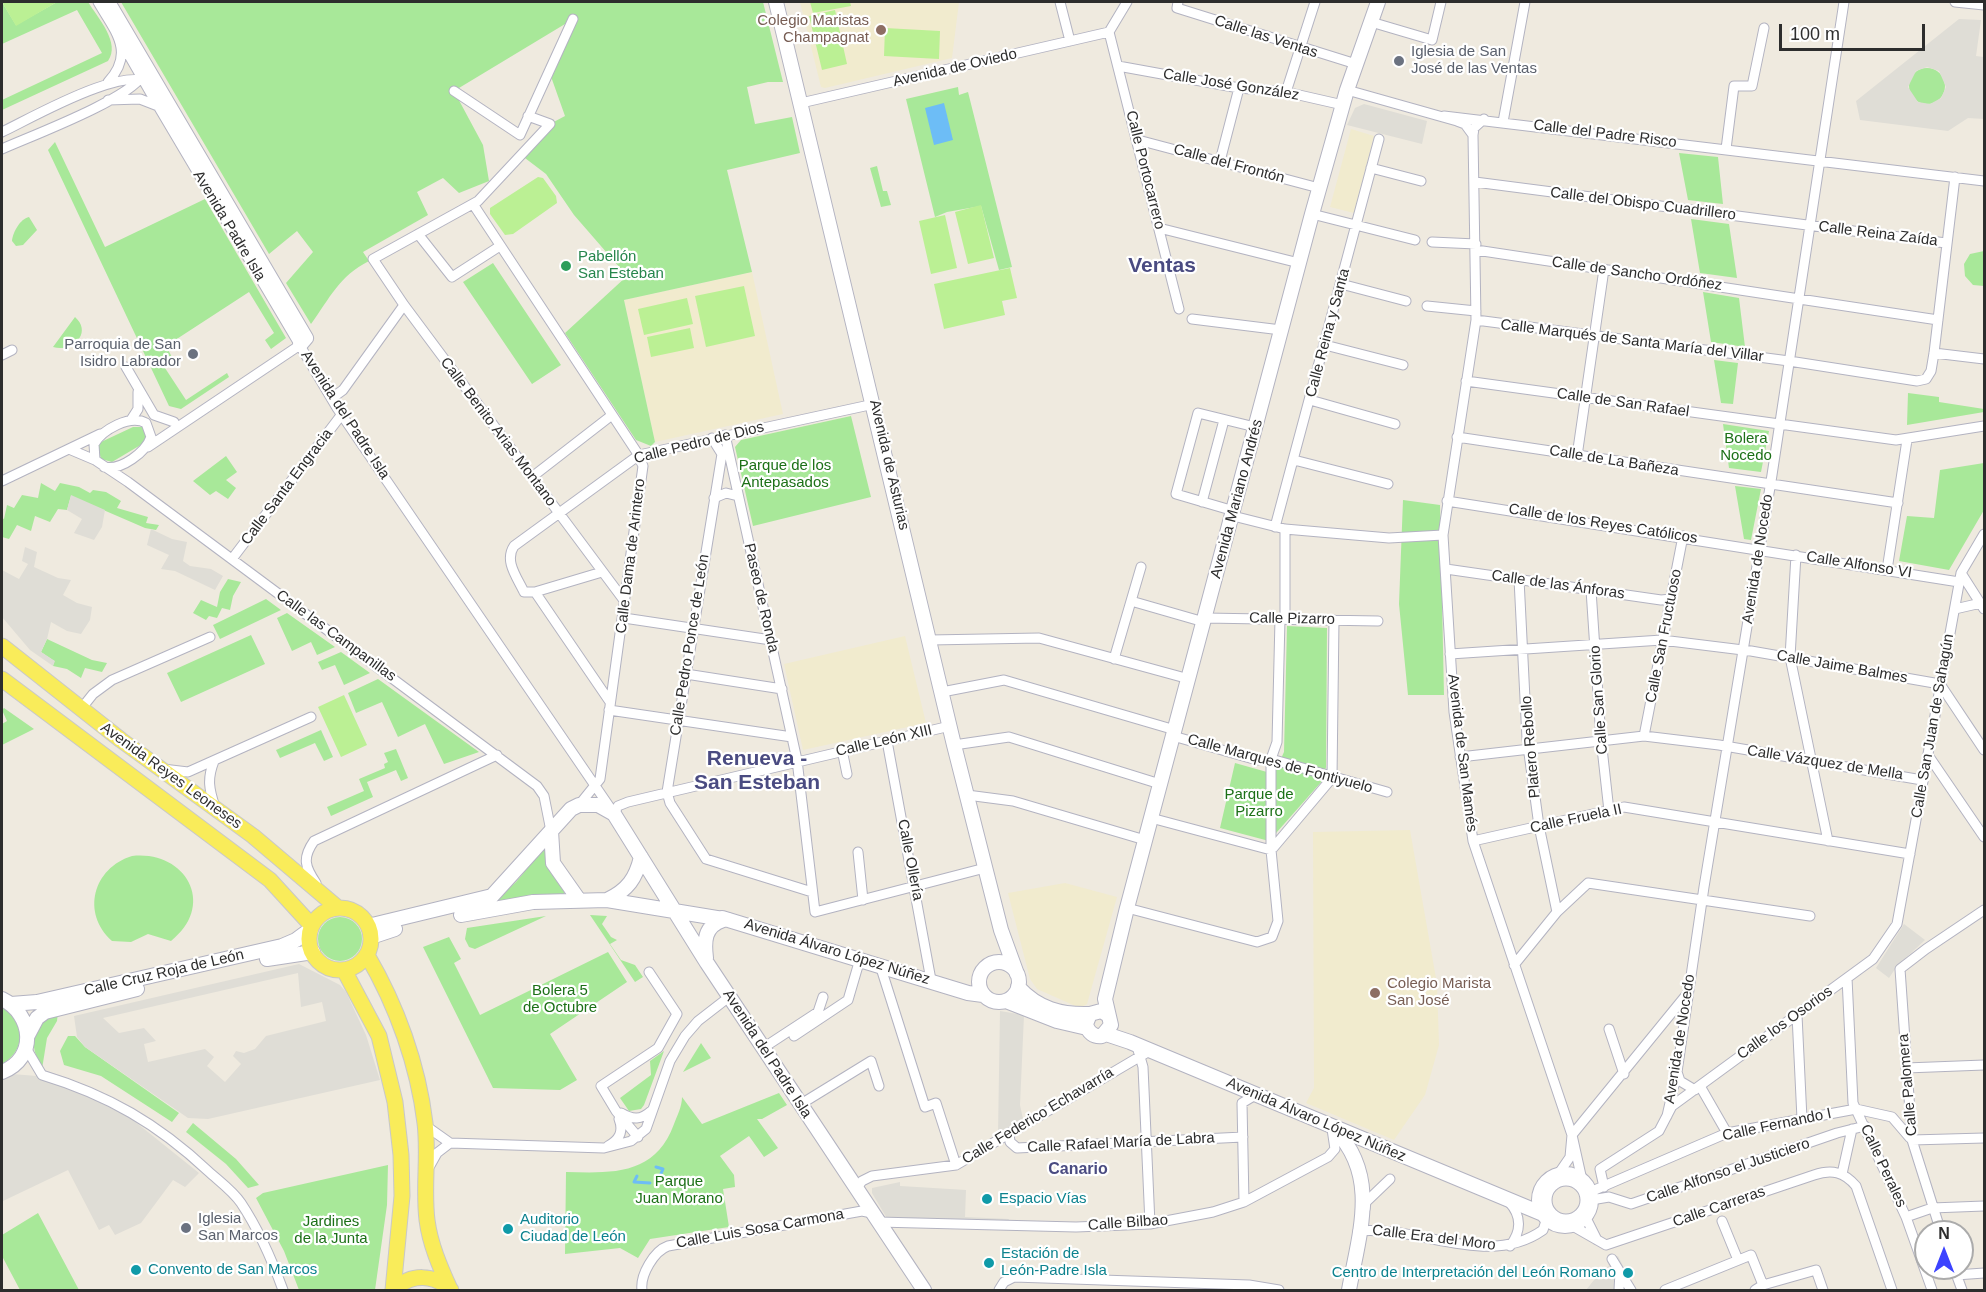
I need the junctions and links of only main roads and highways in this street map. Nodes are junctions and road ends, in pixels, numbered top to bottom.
1 (108, 2) edge
2 (776, 2) edge
3 (1378, 2) edge
4 (300, 345) road end
5 (2, 646) edge
6 (2, 680) edge
7 (551, 831) junction
8 (641, 856) junction
9 (660, 885) junction
10 (579, 900) junction
11 (607, 900) junction
12 (338, 908) junction
13 (675, 910) junction
14 (726, 920) junction
15 (312, 928) junction
16 (1001, 930) junction
17 (370, 932) junction
18 (313, 952) junction
19 (367, 955) junction
20 (707, 963) junction
21 (992, 963) junction
22 (344, 970) junction
23 (979, 977) junction
24 (1018, 980) junction
25 (938, 982) junction
26 (983, 995) junction
27 (6, 1001) edge
28 (1006, 1001) junction
29 (1100, 1021) junction
30 (27, 1042) junction
31 (2, 1072) edge
32 (1330, 1124) junction
33 (1545, 1208) junction
34 (393, 1290) edge
35 (450, 1290) edge
36 (924, 1290) edge
37 (1349, 1290) edge

1 - 4 main road, Avenida del Padre Isla
2 - 16 main road, Avenida de Asturias
3 - 29 main road, Avenida Mariano Andrés
5 - 12 main road, Avenida Reyes Leoneses
6 - 15 main road, Avenida Reyes Leoneses
7 - 8 main road, Avenida del Padre Isla
7 - 10 main road
7 - 17 main road
8 - 9 main road, Avenida del Padre Isla
8 - 11 main road
9 - 13 main road, Avenida del Padre Isla
9 - 14 main road, Avenida Álvaro López Núñez
10 - 11 main road
10 - 17 main road
11 - 13 main road
12 - 15 main road
12 - 17 main road
13 - 14 main road, Avenida Álvaro López Núñez
13 - 20 main road, Avenida del Padre Isla
14 - 20 main road
14 - 25 main road, Avenida Álvaro López Núñez
15 - 18 main road
15 - 27 main road, Calle Cruz Roja de León
16 - 21 main road, Avenida de Asturias
16 - 24 main road, Avenida de Asturias
17 - 19 main road
18 - 22 main road
18 - 30 main road, Calle Cruz Roja de León
19 - 22 main road
19 - 35 main road
20 - 36 main road, Avenida del Padre Isla
21 - 23 main road
21 - 24 main road
22 - 34 main road
23 - 25 main road, Avenida Álvaro López Núñez
23 - 26 main road
24 - 28 main road
24 - 29 main road, Avenida Álvaro López Núñez
25 - 26 main road, Avenida Álvaro López Núñez
26 - 28 main road
27 - 30 main road
28 - 29 main road, Avenida Álvaro López Núñez
29 - 32 main road, Avenida Álvaro López Núñez
30 - 31 main road, Calle Cruz Roja de León
32 - 33 main road, Avenida Álvaro López Núñez
32 - 37 main road
33 - 33 main road, Avenida Álvaro López Núñez
34 - 35 main road

